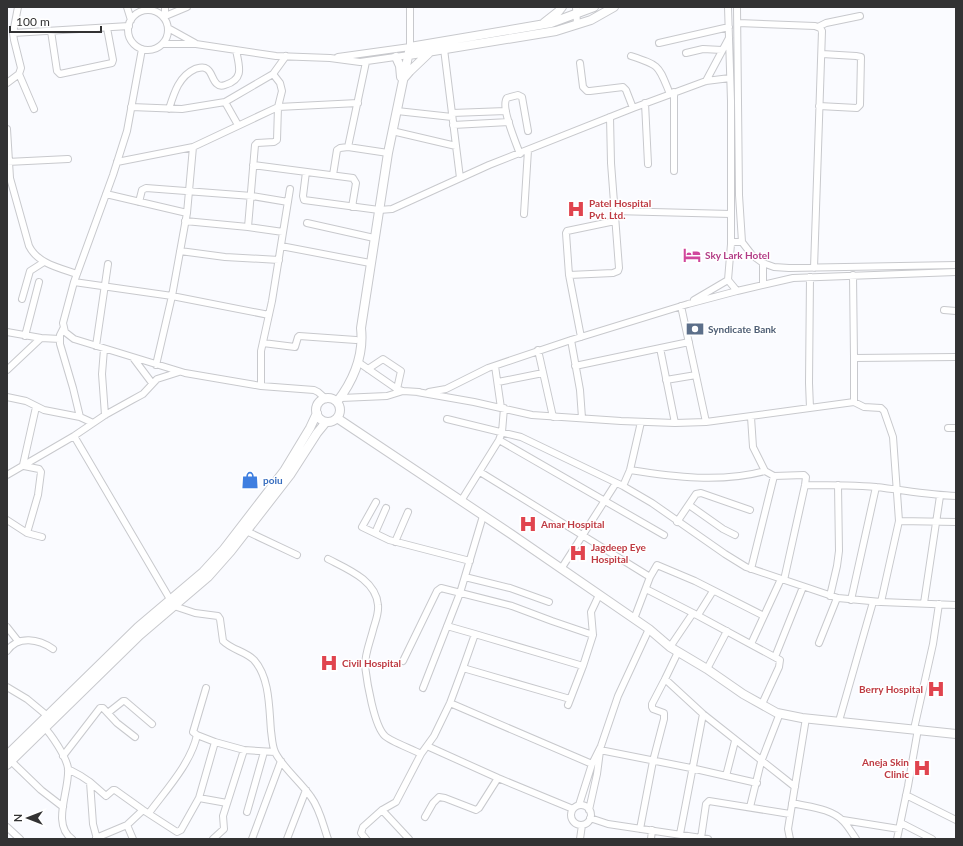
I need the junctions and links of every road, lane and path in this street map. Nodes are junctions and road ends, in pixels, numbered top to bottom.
1 (18, 7) edge
2 (127, 7) edge
3 (165, 7) edge
4 (187, 7) edge
5 (410, 7) edge
6 (562, 7) edge
7 (594, 7) edge
8 (614, 7) edge
9 (728, 7) edge
10 (737, 7) edge
11 (141, 9) edge
12 (585, 9) edge
13 (576, 10) edge
14 (164, 16) junction
15 (860, 16) dead end
16 (586, 21) junction
17 (130, 23) junction
18 (738, 23) junction
19 (577, 24) junction
20 (542, 25) junction
21 (729, 27) junction
22 (818, 27) junction
23 (107, 28) junction
24 (168, 28) junction
25 (51, 31) junction
26 (13, 33) junction
27 (729, 38) junction
28 (659, 43) dead end
29 (163, 44) junction
30 (196, 44) junction
31 (142, 49) junction
32 (444, 49) junction
33 (236, 50) junction
34 (722, 50) junction
35 (409, 51) junction
36 (432, 51) junction
37 (686, 53) dead end
38 (822, 54) junction
39 (286, 56) junction
40 (632, 56) dead end
41 (396, 57) junction
42 (330, 58) junction
43 (366, 62) junction
44 (580, 63) dead end
45 (19, 74) junction
46 (273, 74) junction
47 (730, 78) junction
48 (403, 79) junction
49 (706, 81) junction
50 (7, 84) edge
51 (401, 90) junction
52 (672, 93) junction
53 (225, 102) junction
54 (358, 103) junction
55 (645, 103) junction
56 (819, 106) junction
57 (131, 107) junction
58 (278, 107) junction
59 (633, 108) junction
60 (34, 109) dead end
61 (169, 109) junction
62 (397, 111) junction
63 (506, 111) junction
64 (452, 115) junction
65 (610, 117) junction
66 (509, 122) junction
67 (238, 125) junction
68 (453, 125) junction
69 (7, 129) edge
70 (392, 131) junction
71 (528, 131) dead end
72 (456, 146) junction
73 (193, 147) junction
74 (348, 147) junction
75 (528, 150) junction
76 (388, 153) junction
77 (520, 154) junction
78 (68, 159) dead end
79 (8, 162) edge
80 (117, 162) junction
81 (648, 164) dead end
82 (254, 165) junction
83 (674, 171) dead end
84 (306, 172) junction
85 (333, 175) junction
86 (460, 178) junction
87 (290, 189) dead end
88 (190, 192) junction
89 (106, 194) junction
90 (252, 196) junction
91 (139, 202) junction
92 (288, 202) junction
93 (352, 207) junction
94 (379, 210) junction
95 (614, 211) junction
96 (187, 213) junction
97 (524, 214) dead end
98 (731, 214) junction
99 (185, 221) junction
100 (615, 221) junction
101 (307, 223) dead end
102 (248, 227) junction
103 (283, 232) junction
104 (374, 238) junction
105 (742, 242) junction
106 (731, 244) junction
107 (281, 246) junction
108 (180, 251) junction
109 (279, 260) junction
110 (44, 262) junction
111 (370, 263) junction
112 (763, 263) junction
113 (108, 264) dead end
114 (956, 265) edge
115 (814, 268) junction
116 (956, 272) edge
117 (77, 274) junction
118 (569, 275) junction
119 (852, 275) junction
120 (810, 277) junction
121 (728, 280) junction
122 (39, 282) dead end
123 (74, 282) junction
124 (763, 284) junction
125 (105, 287) junction
126 (737, 291) junction
127 (172, 296) junction
128 (22, 299) dead end
129 (688, 304) junction
130 (681, 306) junction
131 (944, 310) dead end
132 (956, 311) edge
133 (269, 315) junction
134 (361, 328) junction
135 (64, 329) junction
136 (7, 332) edge
137 (25, 336) junction
138 (581, 336) junction
139 (41, 338) junction
140 (60, 339) junction
141 (356, 340) junction
142 (571, 340) junction
143 (689, 342) junction
144 (263, 343) junction
145 (96, 346) junction
146 (660, 348) junction
147 (104, 349) junction
148 (538, 350) junction
149 (956, 357) edge
150 (134, 358) junction
151 (854, 358) junction
152 (358, 362) junction
153 (156, 365) junction
154 (495, 366) junction
155 (575, 366) junction
156 (368, 369) junction
157 (7, 370) edge
158 (179, 372) junction
159 (543, 374) junction
160 (696, 375) junction
161 (666, 380) junction
162 (498, 382) junction
163 (152, 383) junction
164 (261, 386) junction
165 (397, 389) junction
166 (403, 391) junction
167 (417, 392) junction
168 (7, 397) edge
169 (334, 400) junction
170 (854, 402) junction
171 (36, 407) junction
172 (502, 408) junction
173 (810, 408) junction
174 (317, 413) junction
175 (106, 415) junction
176 (80, 417) junction
177 (553, 417) junction
178 (751, 417) junction
179 (337, 418) junction
180 (582, 418) junction
181 (447, 419) dead end
182 (326, 422) junction
183 (642, 422) junction
184 (706, 422) junction
185 (93, 423) junction
186 (675, 423) junction
187 (948, 428) dead end
188 (956, 428) edge
189 (502, 432) junction
190 (74, 436) junction
191 (499, 440) junction
192 (24, 466) junction
193 (630, 470) junction
194 (765, 471) junction
195 (480, 472) junction
196 (7, 475) edge
197 (774, 476) junction
198 (616, 483) junction
199 (806, 485) junction
200 (838, 485) junction
201 (623, 486) junction
202 (876, 487) junction
203 (898, 490) junction
204 (940, 496) junction
205 (956, 496) edge
206 (267, 499) junction
207 (461, 501) junction
208 (605, 501) junction
209 (376, 502) dead end
210 (689, 505) junction
211 (386, 508) dead end
212 (750, 510) dead end
213 (408, 512) dead end
214 (483, 516) junction
215 (7, 520) edge
216 (899, 521) junction
217 (936, 521) junction
218 (677, 522) junction
219 (956, 522) edge
220 (244, 529) junction
221 (27, 533) junction
222 (375, 534) junction
223 (664, 535) dead end
224 (735, 535) dead end
225 (583, 536) junction
226 (42, 537) dead end
227 (395, 542) junction
228 (297, 555) dead end
229 (328, 560) dead end
230 (470, 561) junction
231 (561, 569) junction
232 (751, 569) junction
233 (465, 577) junction
234 (650, 577) junction
235 (782, 580) junction
236 (803, 587) junction
237 (646, 589) junction
238 (713, 591) junction
239 (460, 593) junction
240 (599, 595) junction
241 (830, 596) junction
242 (837, 598) junction
243 (851, 600) junction
244 (550, 602) dead end
245 (873, 602) junction
246 (881, 602) junction
247 (172, 603) junction
248 (924, 603) junction
249 (956, 603) edge
250 (939, 604) junction
251 (696, 614) junction
252 (764, 616) junction
253 (634, 619) junction
254 (447, 626) junction
255 (7, 627) edge
256 (649, 629) junction
257 (727, 631) junction
258 (475, 634) junction
259 (593, 635) junction
260 (18, 641) junction
261 (751, 644) junction
262 (819, 644) dead end
263 (670, 647) junction
264 (53, 649) dead end
265 (7, 650) edge
266 (678, 652) junction
267 (775, 657) junction
268 (403, 661) dead end
269 (583, 666) junction
270 (463, 668) junction
271 (707, 669) junction
272 (665, 679) junction
273 (7, 687) edge
274 (206, 688) dead end
275 (423, 688) dead end
276 (570, 699) junction
277 (450, 703) junction
278 (762, 704) junction
279 (568, 705) dead end
280 (108, 712) junction
281 (780, 713) junction
282 (703, 714) junction
283 (50, 718) junction
284 (806, 718) junction
285 (839, 721) junction
286 (152, 724) dead end
287 (42, 726) junction
288 (916, 729) junction
289 (956, 734) edge
290 (197, 735) junction
291 (135, 736) dead end
292 (735, 741) junction
293 (215, 742) junction
294 (427, 746) junction
295 (600, 748) junction
296 (244, 750) junction
297 (264, 752) junction
298 (275, 752) junction
299 (421, 754) junction
300 (9, 755) edge
301 (64, 756) junction
302 (281, 761) junction
303 (654, 761) junction
304 (762, 762) junction
305 (592, 764) junction
306 (691, 768) junction
307 (68, 769) junction
308 (726, 776) junction
309 (498, 778) junction
310 (90, 782) junction
311 (757, 783) junction
312 (794, 787) junction
313 (306, 790) junction
314 (906, 795) junction
315 (199, 798) junction
316 (227, 803) junction
317 (792, 803) junction
318 (578, 805) junction
319 (63, 807) junction
320 (750, 807) junction
321 (573, 809) junction
322 (382, 810) junction
323 (589, 810) junction
324 (146, 811) junction
325 (246, 812) dead end
326 (790, 814) junction
327 (425, 817) dead end
328 (590, 818) junction
329 (843, 820) junction
330 (956, 820) edge
331 (127, 825) junction
332 (582, 825) junction
333 (900, 826) junction
334 (7, 827) edge
335 (640, 829) junction
336 (652, 830) junction
337 (680, 834) junction
338 (788, 837) edge
339 (96, 838) edge
340 (404, 838) edge
341 (705, 838) edge
342 (20, 839) edge
343 (72, 839) edge
344 (132, 839) edge
345 (213, 839) edge
346 (252, 839) edge
347 (287, 839) edge
348 (328, 839) edge
349 (366, 839) edge
350 (580, 839) edge
351 (651, 839) edge
352 (856, 839) edge
353 (897, 839) edge
354 (932, 839) edge

1 - 26 street
2 - 17 street
3 - 14 street
4 - 14 street
5 - 35 street
6 - 20 main road
7 - 12 main road
8 - 16 main road
9 - 21 street
10 - 18 street
11 - 14 street
11 - 17 street
12 - 13 main road
12 - 16 street
13 - 19 street
13 - 20 main road
14 - 24 street
15 - 22 street
16 - 19 main road
17 - 23 street
17 - 31 street
18 - 22 street
18 - 105 street
19 - 32 main road
20 - 35 main road
21 - 27 street
21 - 28 street
22 - 38 street
23 - 25 street
23 - 25 street
24 - 29 street
24 - 30 street
25 - 26 street
26 - 45 street
27 - 34 street
27 - 47 street
29 - 30 street
29 - 31 street
30 - 33 street
31 - 57 street
32 - 36 main road
32 - 64 street
33 - 39 street
33 - 61 street
34 - 37 street
34 - 49 street
35 - 36 main road
35 - 41 street
35 - 42 street
35 - 48 main road
36 - 48 main road
38 - 56 street
38 - 56 street
39 - 42 street
39 - 46 street
40 - 52 street
41 - 43 street
41 - 51 main road
42 - 43 street
43 - 54 street
44 - 59 street
45 - 50 street
45 - 60 street
46 - 53 street
46 - 58 street
47 - 49 street
47 - 98 street
48 - 51 main road
49 - 52 street
51 - 62 main road
52 - 55 street
52 - 83 street
53 - 61 street
53 - 67 street
54 - 58 street
54 - 74 street
55 - 59 street
55 - 81 street
56 - 115 street
57 - 61 street
57 - 80 street
58 - 67 street
58 - 82 street
59 - 65 street
62 - 64 street
62 - 70 main road
63 - 64 street
63 - 66 street
63 - 71 street
64 - 68 street
65 - 75 street
65 - 95 street
66 - 68 street
66 - 77 street
67 - 73 street
68 - 72 street
69 - 79 street
70 - 72 street
70 - 76 main road
72 - 86 street
73 - 80 street
73 - 88 street
74 - 76 street
74 - 85 street
75 - 77 street
75 - 97 street
76 - 94 main road
77 - 86 street
78 - 79 street
79 - 110 street
80 - 89 street
82 - 84 street
82 - 90 street
84 - 85 street
84 - 93 street
85 - 93 street
86 - 94 street
87 - 92 street
88 - 90 street
88 - 91 street
88 - 96 street
89 - 91 street
89 - 117 street
90 - 92 street
90 - 102 street
91 - 96 street
92 - 103 street
93 - 94 street
94 - 104 main road
95 - 98 street
95 - 100 street
96 - 99 street
98 - 106 street
99 - 102 street
99 - 108 street
100 - 118 street
100 - 118 street
101 - 104 street
102 - 103 street
103 - 107 street
104 - 111 main road
105 - 106 street
105 - 112 street
106 - 121 street
107 - 109 street
107 - 111 street
108 - 109 street
108 - 127 street
109 - 133 street
110 - 117 street
110 - 128 street
111 - 134 main road
112 - 115 street
112 - 124 street
113 - 125 street
114 - 115 street
116 - 119 street
117 - 123 street
118 - 138 street
119 - 120 street
119 - 151 street
120 - 124 street
120 - 173 street
121 - 126 street
121 - 129 street
122 - 137 street
123 - 125 street
123 - 135 street
124 - 126 street
125 - 127 street
125 - 145 street
126 - 129 street
127 - 133 street
127 - 153 street
129 - 130 street
130 - 138 street
130 - 143 street
131 - 132 street
133 - 144 street
134 - 141 main road
134 - 152 main road
135 - 140 street
135 - 145 street
136 - 137 street
137 - 139 street
138 - 142 street
139 - 140 street
139 - 157 street
140 - 176 street
141 - 144 street
141 - 169 main road
142 - 148 street
142 - 155 street
143 - 146 street
143 - 160 street
144 - 164 street
145 - 147 street
146 - 155 street
146 - 161 street
147 - 150 street
147 - 175 street
148 - 154 street
148 - 159 street
149 - 151 street
150 - 153 street
150 - 163 street
151 - 170 street
152 - 156 street
152 - 169 main road
153 - 158 street
154 - 162 street
154 - 167 street
155 - 180 street
156 - 165 street
156 - 165 street
158 - 163 street
158 - 164 street
159 - 162 street
159 - 177 street
160 - 161 street
160 - 184 street
161 - 186 street
162 - 172 street
163 - 175 street
164 - 169 street
165 - 166 street
166 - 167 street
166 - 169 street
167 - 172 street
168 - 171 street
169 - 174 main road
169 - 179 main road
170 - 173 street
170 - 203 street
171 - 176 street
171 - 192 street
172 - 177 street
172 - 189 street
173 - 178 street
174 - 182 main road
174 - 206 main road
175 - 185 street
176 - 185 street
177 - 180 street
178 - 184 street
178 - 194 street
179 - 182 main road
179 - 207 main road
180 - 183 street
181 - 189 street
182 - 206 main road
183 - 186 street
183 - 193 street
184 - 186 street
185 - 190 street
187 - 188 street
189 - 191 street
189 - 198 street
190 - 192 street
190 - 247 street
191 - 195 street
191 - 208 street
192 - 196 street
192 - 221 street
193 - 194 street
193 - 201 street
194 - 197 street
195 - 207 street
195 - 225 street
197 - 199 street
197 - 232 street
198 - 201 street
198 - 208 street
199 - 200 street
199 - 235 street
200 - 202 street
200 - 241 street
201 - 218 street
202 - 203 street
202 - 243 street
203 - 204 street
203 - 216 street
204 - 205 street
204 - 217 street
206 - 220 main road
207 - 214 main road
208 - 223 street
208 - 225 street
209 - 222 street
210 - 212 street
210 - 218 street
210 - 224 street
211 - 222 street
213 - 227 street
214 - 230 street
214 - 231 main road
215 - 221 street
216 - 217 street
216 - 246 street
217 - 219 street
217 - 248 street
218 - 232 street
220 - 228 street
220 - 247 main road
221 - 226 street
222 - 227 street
225 - 231 street
225 - 234 street
227 - 230 street
229 - 299 street
230 - 233 street
231 - 240 main road
232 - 235 street
233 - 239 street
233 - 244 street
234 - 237 street
234 - 238 street
235 - 236 street
235 - 252 street
236 - 241 street
236 - 267 street
237 - 251 street
237 - 253 street
238 - 251 street
238 - 252 street
239 - 254 street
239 - 259 street
239 - 268 street
240 - 253 main road
240 - 259 street
241 - 242 street
242 - 243 street
242 - 262 street
243 - 245 street
245 - 246 street
245 - 285 street
246 - 248 street
247 - 283 main road
247 - 298 street
248 - 250 street
249 - 250 street
250 - 288 street
251 - 257 street
251 - 263 street
252 - 261 street
253 - 256 main road
254 - 258 street
254 - 275 street
255 - 260 street
256 - 263 main road
256 - 295 street
257 - 261 street
257 - 271 street
258 - 269 street
258 - 270 street
259 - 269 street
260 - 264 street
260 - 265 street
261 - 267 street
263 - 266 main road
266 - 271 main road
266 - 272 street
267 - 278 street
269 - 276 street
270 - 276 street
270 - 277 street
271 - 278 main road
272 - 282 street
272 - 303 street
273 - 283 street
274 - 290 street
276 - 279 street
277 - 294 street
277 - 305 street
278 - 281 main road
280 - 286 street
280 - 291 street
280 - 301 street
281 - 284 main road
281 - 304 street
282 - 292 street
282 - 306 street
283 - 287 main road
284 - 285 main road
284 - 312 street
285 - 288 main road
287 - 300 main road
287 - 301 street
288 - 289 main road
288 - 314 street
290 - 293 street
290 - 324 street
292 - 304 street
292 - 308 street
293 - 296 street
293 - 315 street
294 - 299 street
294 - 309 street
295 - 303 street
295 - 305 street
295 - 323 street
296 - 297 street
296 - 316 street
297 - 298 street
297 - 325 street
298 - 302 street
299 - 322 street
300 - 319 street
301 - 307 street
302 - 313 street
302 - 346 street
303 - 306 street
303 - 335 street
304 - 311 street
304 - 312 street
305 - 318 street
306 - 308 street
306 - 337 street
307 - 310 street
307 - 319 street
308 - 311 street
309 - 321 street
309 - 327 street
310 - 324 street
310 - 339 street
311 - 320 street
312 - 317 street
313 - 347 street
313 - 348 street
314 - 330 street
314 - 333 street
315 - 316 street
315 - 324 street
316 - 345 street
317 - 326 street
317 - 329 street
318 - 321 street
318 - 323 street
319 - 343 street
320 - 326 street
320 - 341 street
321 - 332 street
322 - 340 street
322 - 349 street
323 - 328 street
324 - 331 street
326 - 338 street
328 - 332 street
328 - 335 street
329 - 333 street
329 - 352 street
331 - 339 street
331 - 344 street
332 - 350 street
333 - 353 street
333 - 354 street
334 - 342 street
335 - 336 street
336 - 337 street
336 - 351 street
337 - 341 street

